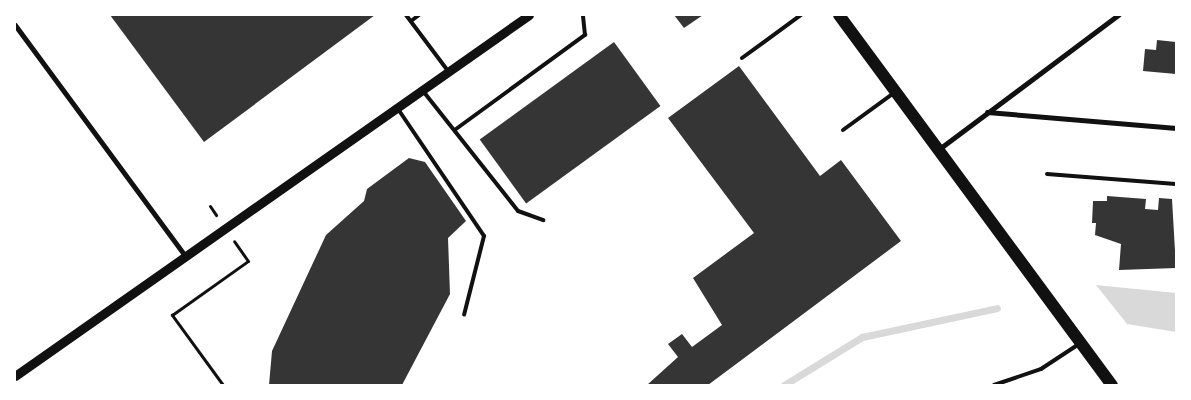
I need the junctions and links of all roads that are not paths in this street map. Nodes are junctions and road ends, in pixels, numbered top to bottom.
1 (406, 15) edge
2 (419, 15) edge
3 (529, 15) edge
4 (583, 15) edge
5 (801, 15) edge
6 (839, 15) edge
7 (1118, 15) edge
8 (411, 21) junction
9 (15, 25) edge
10 (742, 58) dead end
11 (448, 71) junction
12 (422, 89) junction
13 (896, 91) junction
14 (397, 107) junction
15 (987, 112) junction
16 (456, 128) junction
17 (1176, 128) edge
18 (843, 130) dead end
19 (939, 149) junction
20 (1047, 174) dead end
21 (1176, 184) edge
22 (543, 220) dead end
23 (184, 254) junction
24 (464, 315) dead end
25 (1081, 343) junction
26 (15, 376) edge
27 (994, 385) edge
28 (1112, 385) edge

1 - 8 lane
2 - 8 lane
3 - 11 street
4 - 16 lane
5 - 10 lane
6 - 13 main road
7 - 15 street
8 - 11 lane
9 - 23 street
11 - 12 street
12 - 14 street
12 - 16 lane
13 - 18 lane
13 - 19 main road
14 - 23 street
14 - 24 lane
15 - 17 street
15 - 19 street
16 - 22 lane
19 - 25 main road
20 - 21 lane
23 - 26 street
25 - 27 lane
25 - 28 main road

